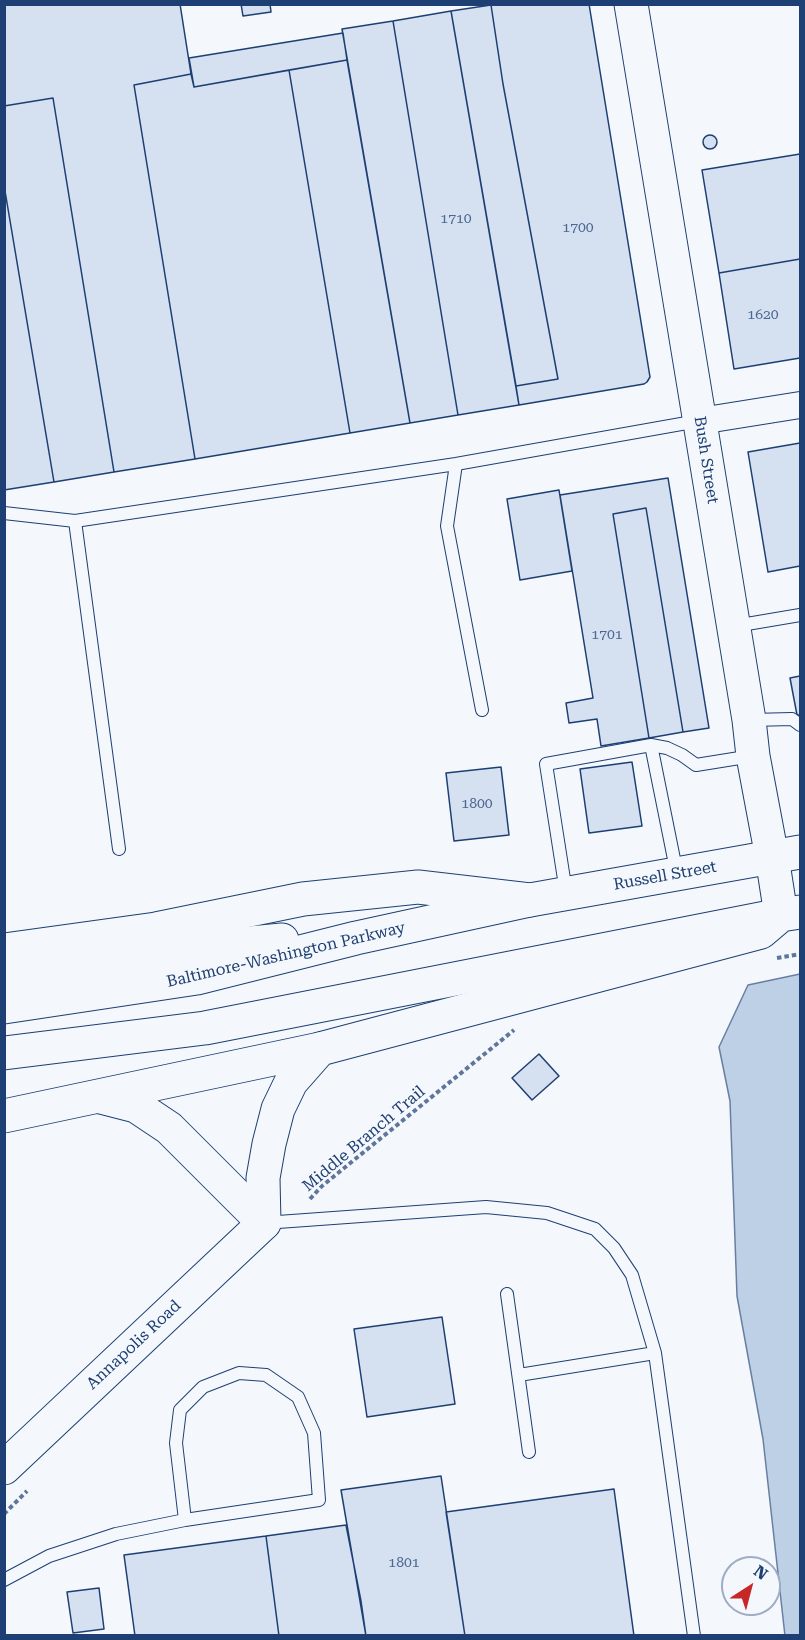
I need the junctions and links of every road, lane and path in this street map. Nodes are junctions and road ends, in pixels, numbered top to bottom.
1 (631, 4) edge
2 (801, 405) edge
3 (700, 421) junction
4 (456, 464) junction
5 (4, 513) edge
6 (75, 521) junction
7 (801, 615) edge
8 (734, 627) junction
9 (482, 710) dead end
10 (749, 720) junction
11 (801, 725) edge
12 (651, 746) junction
13 (753, 756) junction
14 (119, 849) dead end
15 (786, 854) edge
16 (677, 874) junction
17 (566, 893) junction
18 (530, 900) junction
19 (791, 914) edge
20 (356, 938) junction
21 (4, 950) edge
22 (801, 954) edge
23 (770, 960) dead end
24 (4, 976) edge
25 (4, 1007) edge
26 (521, 1024) dead end
27 (320, 1049) junction
28 (4, 1053) edge
29 (96, 1096) junction
30 (4, 1116) edge
31 (277, 1222) junction
32 (507, 1294) dead end
33 (655, 1353) junction
34 (519, 1375) junction
35 (529, 1452) dead end
36 (4, 1468) edge
37 (30, 1489) dead end
38 (4, 1514) edge
39 (185, 1520) junction
40 (4, 1580) edge
41 (694, 1635) edge

1 - 3 main road, Bush Street
2 - 3 street
3 - 4 lane
3 - 8 main road, Bush Street
4 - 6 lane
4 - 9 lane
5 - 6 lane
6 - 14 lane
7 - 8 lane
8 - 10 main road, Bush Street
10 - 11 lane
10 - 13 main road, Bush Street
12 - 13 lane
12 - 16 lane
12 - 17 lane
13 - 15 main road, Bush Street
15 - 16 main road, Russell Street
15 - 19 main road, Bush Street
16 - 17 main road, Russell Street
17 - 18 main road, Russell Street
18 - 20 main road, Baltimore-Washington Parkway
18 - 21 main road
19 - 27 main road
19 - 28 main road
20 - 24 main road
20 - 25 main road, Baltimore-Washington Parkway
22 - 23 path
26 - 31 path, Middle Branch Trail
27 - 29 main road
27 - 31 main road
29 - 30 main road
29 - 31 main road
31 - 33 lane
31 - 36 main road, Annapolis Road
32 - 34 lane
33 - 34 lane
33 - 41 lane
34 - 35 lane
37 - 38 path
39 - 39 lane
39 - 40 lane

